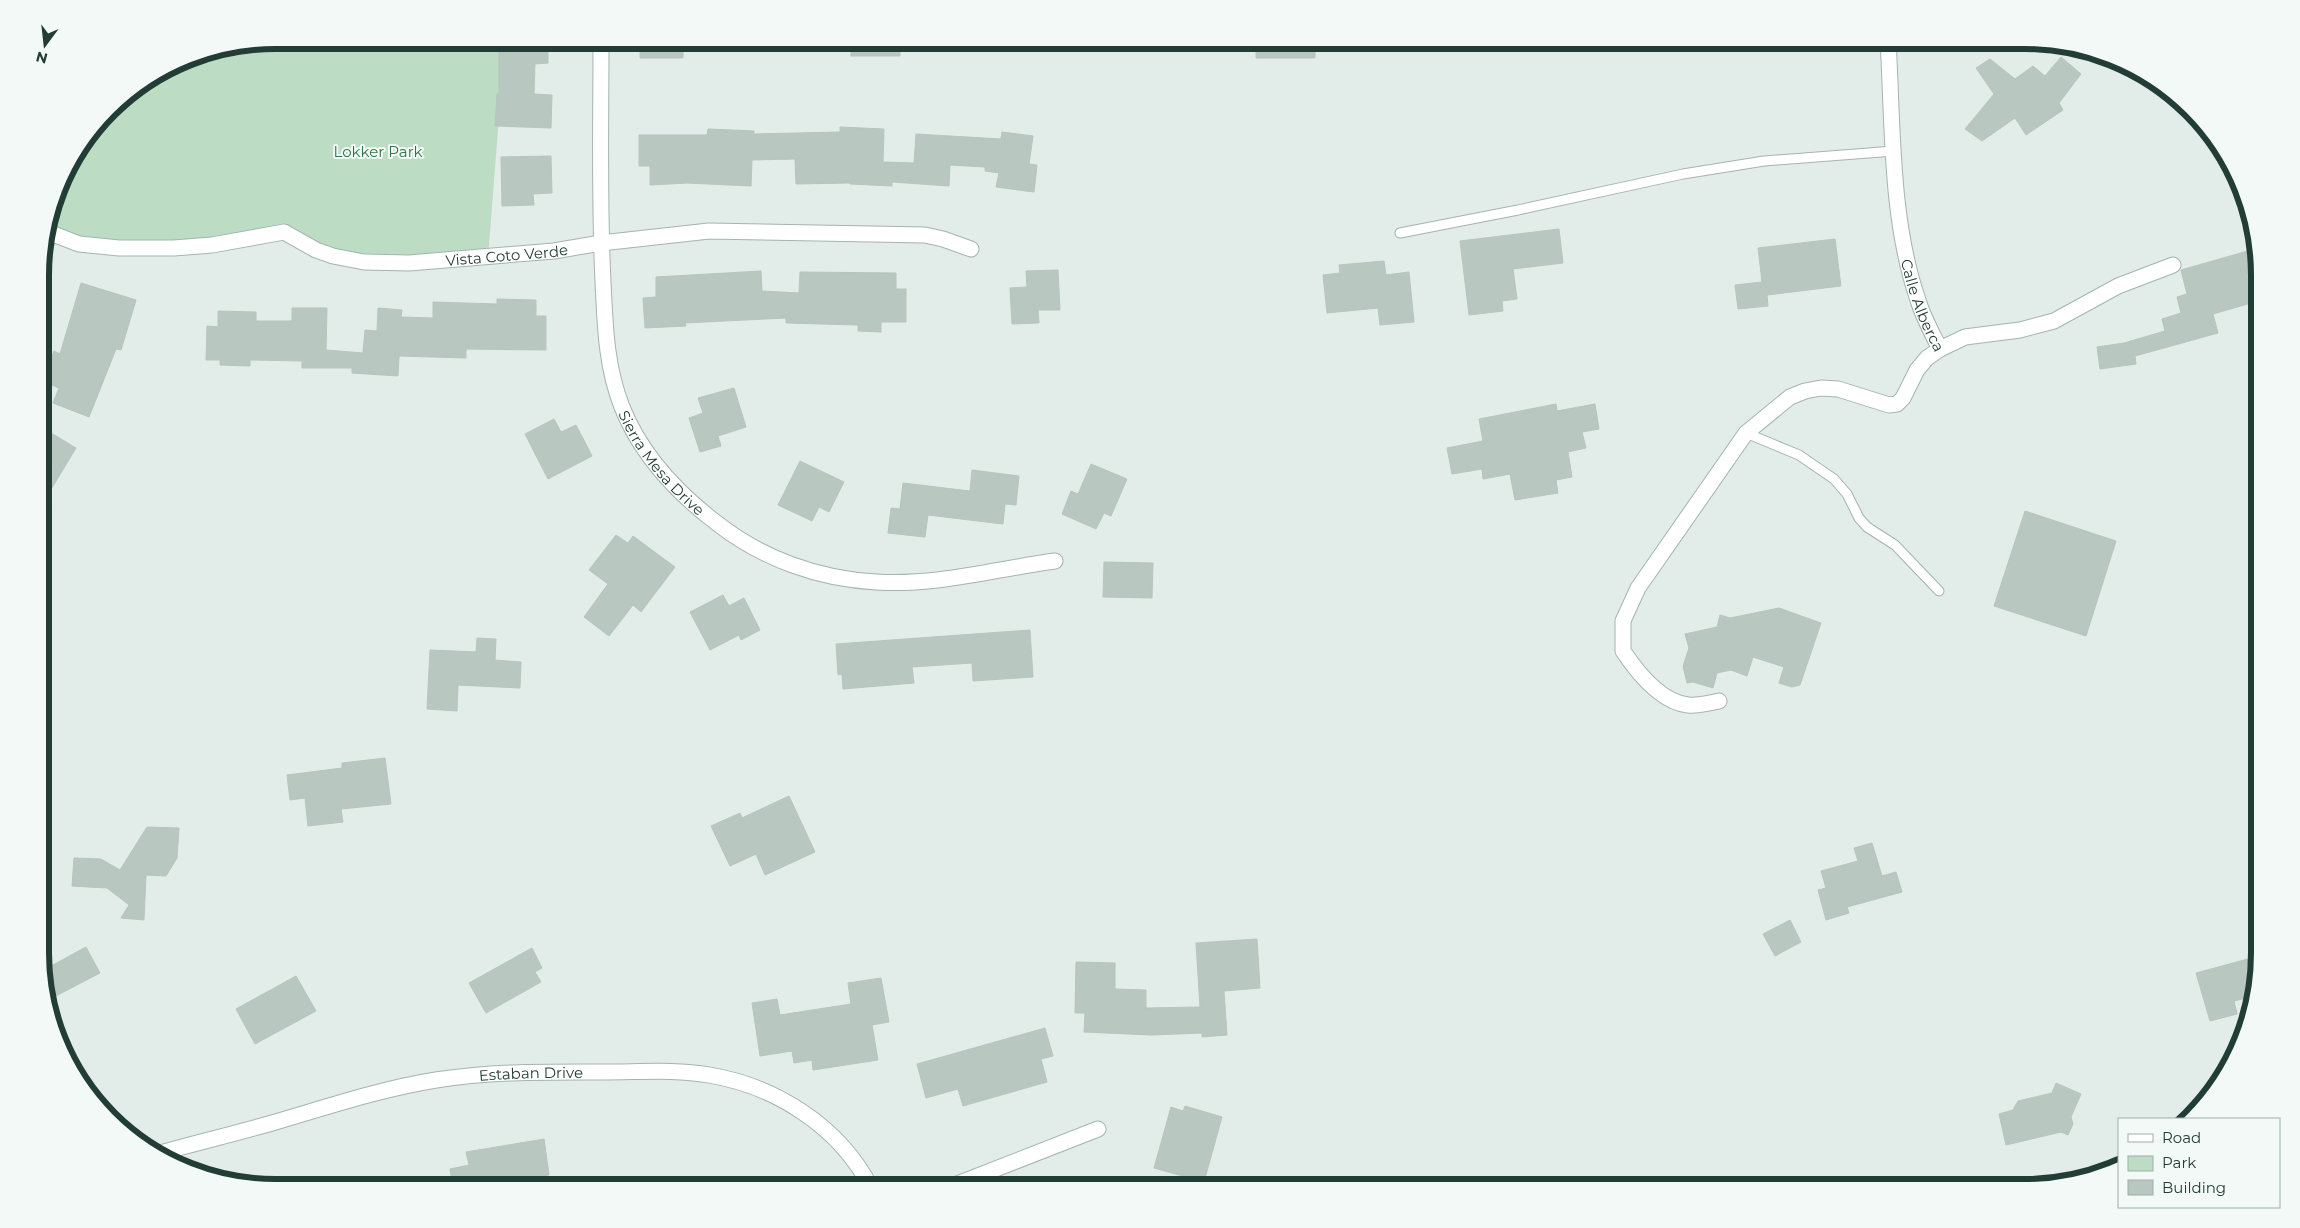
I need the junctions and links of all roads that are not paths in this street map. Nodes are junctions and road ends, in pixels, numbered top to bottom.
1 (601, 49) edge
2 (1888, 49) edge
3 (1894, 151) junction
4 (1400, 233) dead end
5 (53, 234) edge
6 (601, 243) junction
7 (971, 249) dead end
8 (2173, 265) dead end
9 (1940, 349) junction
10 (1746, 433) junction
11 (1055, 561) dead end
12 (1939, 591) dead end
13 (1719, 701) dead end
14 (1098, 1129) dead end
15 (167, 1151) edge
16 (865, 1179) edge
17 (970, 1179) edge

1 - 6 street, Sierra Mesa Drive
2 - 3 street, Calle Alberca
3 - 4 lane
3 - 9 street, Calle Alberca
5 - 6 street, Vista Coto Verde
6 - 7 street, Vista Coto Verde
6 - 11 street, Sierra Mesa Drive
8 - 9 street, Calle Alberca
9 - 10 street
10 - 12 lane
10 - 13 street
14 - 17 street
15 - 16 street, Estaban Drive

